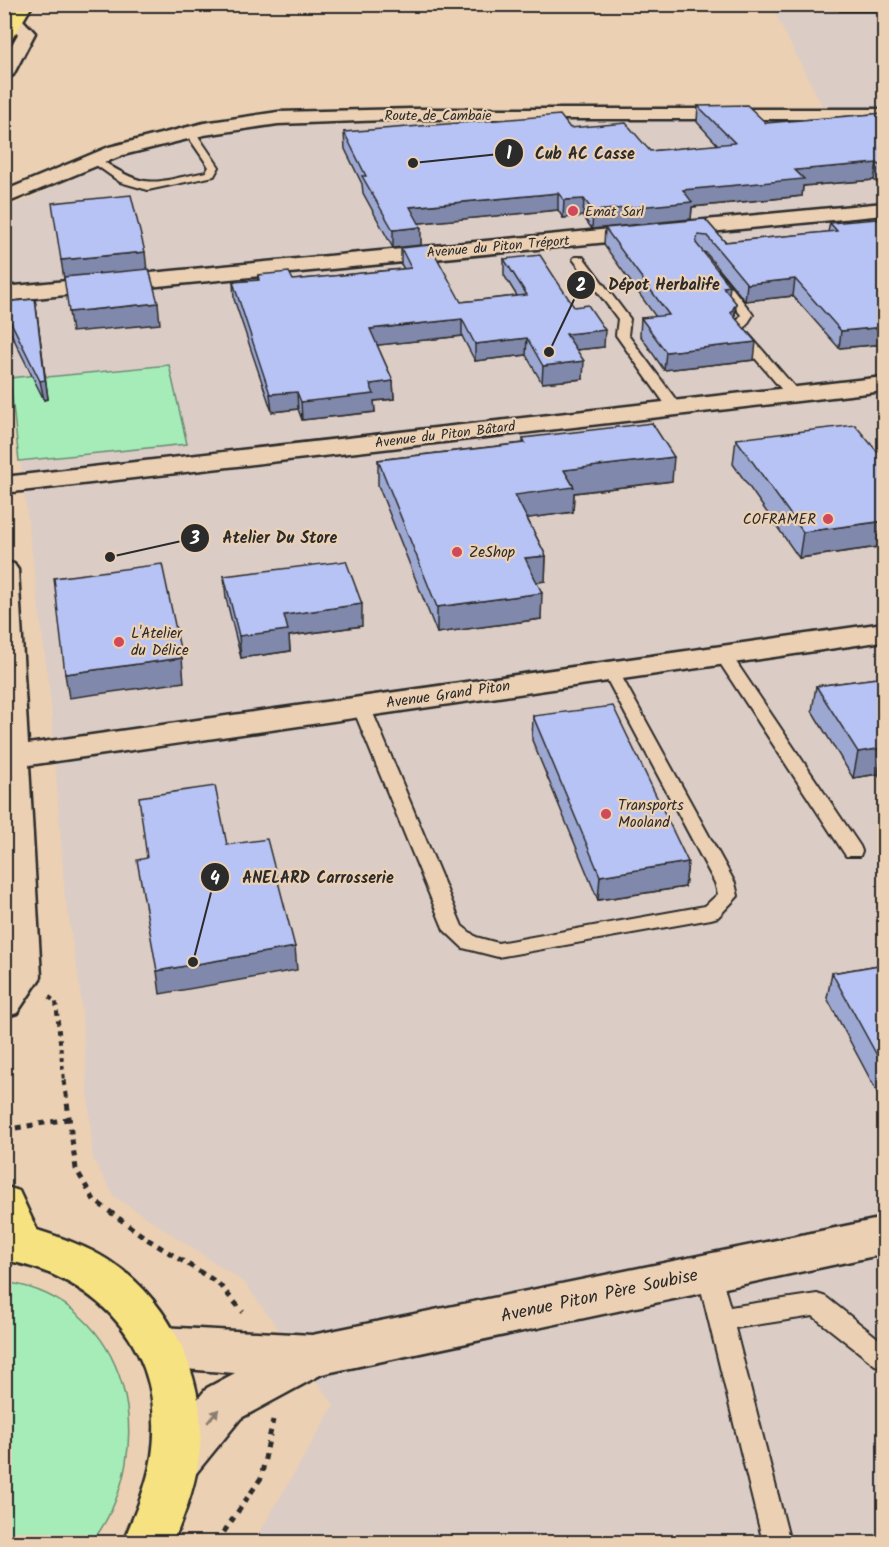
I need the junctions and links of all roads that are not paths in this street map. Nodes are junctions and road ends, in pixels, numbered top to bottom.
1 (25, 4) edge
2 (840, 7) dead end
3 (885, 8) edge
4 (15, 21) junction
5 (4, 38) edge
6 (4, 75) edge
7 (885, 114) edge
8 (190, 132) junction
9 (94, 160) junction
10 (4, 180) edge
11 (44, 180) junction
12 (4, 198) edge
13 (885, 209) edge
14 (579, 259) dead end
15 (707, 265) edge
16 (4, 294) edge
17 (885, 384) edge
18 (793, 394) junction
19 (675, 408) junction
20 (4, 485) edge
21 (4, 570) edge
22 (885, 632) edge
23 (722, 654) junction
24 (610, 670) junction
25 (361, 706) junction
26 (11, 757) junction
27 (853, 851) dead end
28 (13, 990) edge
29 (10, 1230) edge
30 (885, 1236) edge
31 (710, 1273) junction
32 (721, 1319) junction
33 (160, 1347) junction
34 (885, 1357) edge
35 (287, 1360) junction
36 (176, 1461) junction
37 (148, 1542) edge
38 (777, 1542) edge

1 - 4 main road
2 - 3 lane
4 - 5 main road
4 - 6 street
7 - 8 street, Route de Cambaie
8 - 9 street, Route de Cambaie
8 - 9 lane
9 - 11 street, Route de Cambaie
10 - 11 street
11 - 12 street, Route de Cambaie
13 - 16 street, Avenue du Piton Tréport
14 - 19 lane
15 - 18 lane
17 - 18 street, Avenue du Piton Bâtard
18 - 19 street, Avenue du Piton Bâtard
19 - 20 street, Avenue du Piton Bâtard
21 - 26 street
22 - 23 street, Avenue Grand Piton
23 - 24 street, Avenue Grand Piton
23 - 27 lane
24 - 25 street, Avenue Grand Piton
24 - 25 lane
25 - 26 street, Avenue Grand Piton
26 - 28 street
29 - 33 main road
30 - 31 street, Avenue Piton Père Soubise
31 - 32 lane
31 - 35 street, Avenue Piton Père Soubise
32 - 34 lane
32 - 38 lane
33 - 35 street
33 - 36 main road
36 -> 35 street
36 - 37 main road

